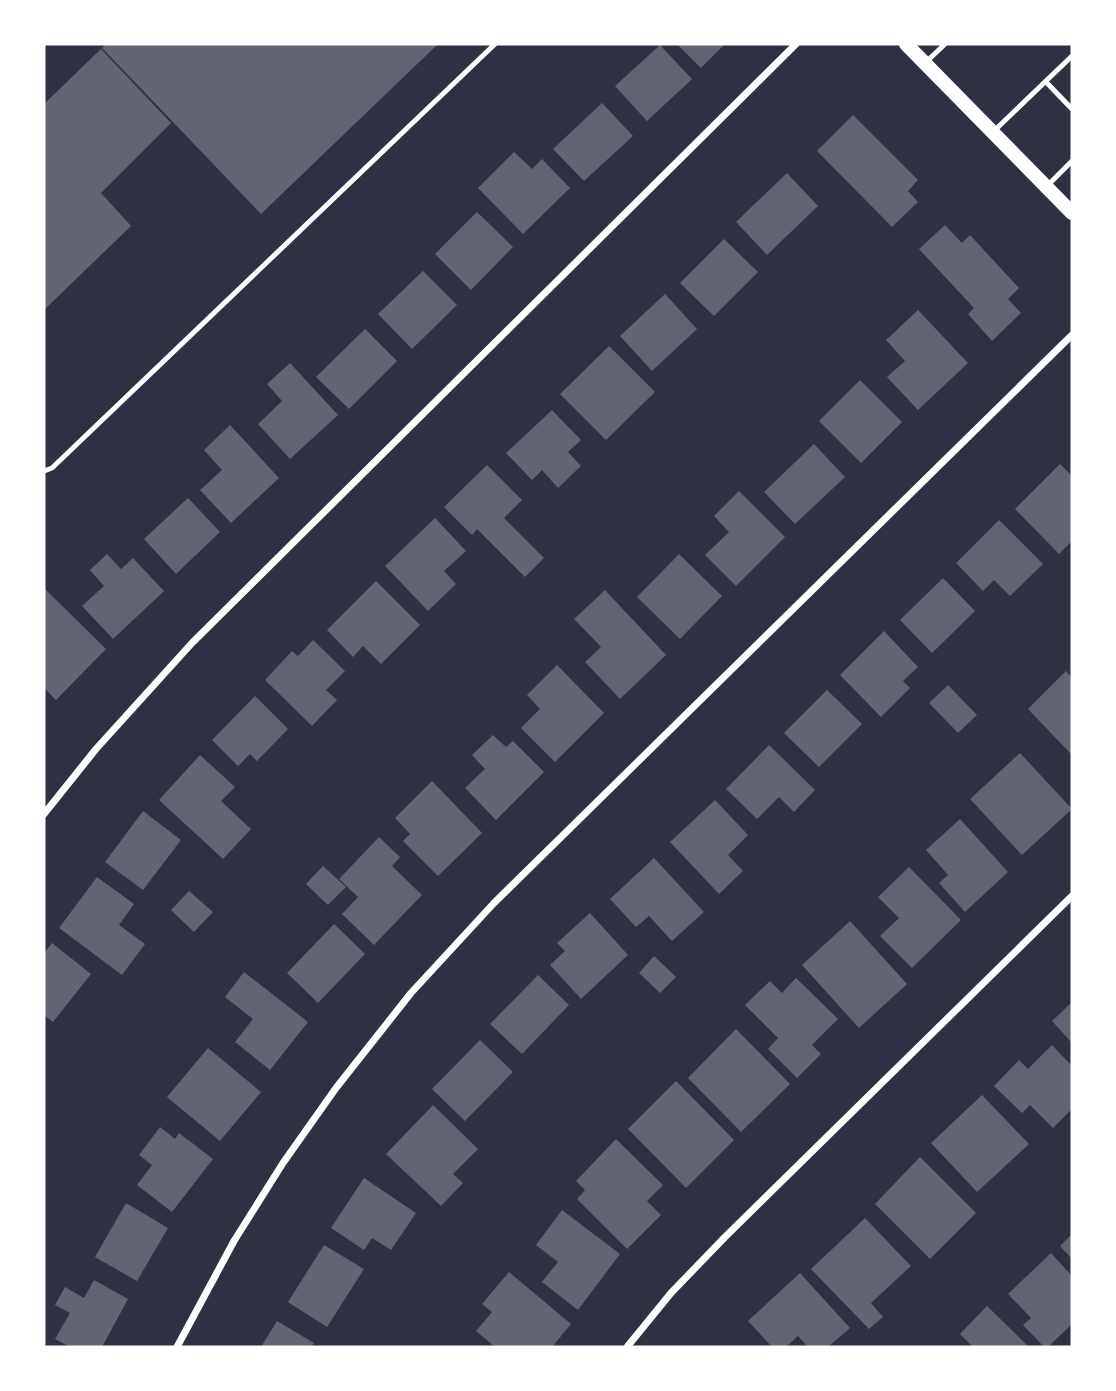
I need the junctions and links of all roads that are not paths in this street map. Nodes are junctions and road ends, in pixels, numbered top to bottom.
1 (495, 44) edge
2 (796, 44) edge
3 (906, 44) edge
4 (945, 44) edge
5 (1072, 56) edge
6 (925, 63) junction
7 (1046, 82) junction
8 (1072, 109) edge
9 (993, 132) junction
10 (1072, 161) edge
11 (1046, 187) junction
12 (1072, 214) edge
13 (1072, 335) edge
14 (44, 471) edge
15 (44, 814) edge
16 (1072, 897) edge
17 (177, 1347) edge
18 (627, 1347) edge

1 - 14 lane
2 - 15 street
3 - 6 main road
4 - 6 lane
5 - 7 lane
6 - 9 main road
7 - 8 lane
7 - 9 lane
9 - 11 main road
10 - 11 lane
11 - 12 main road
13 - 17 street
16 - 18 street

